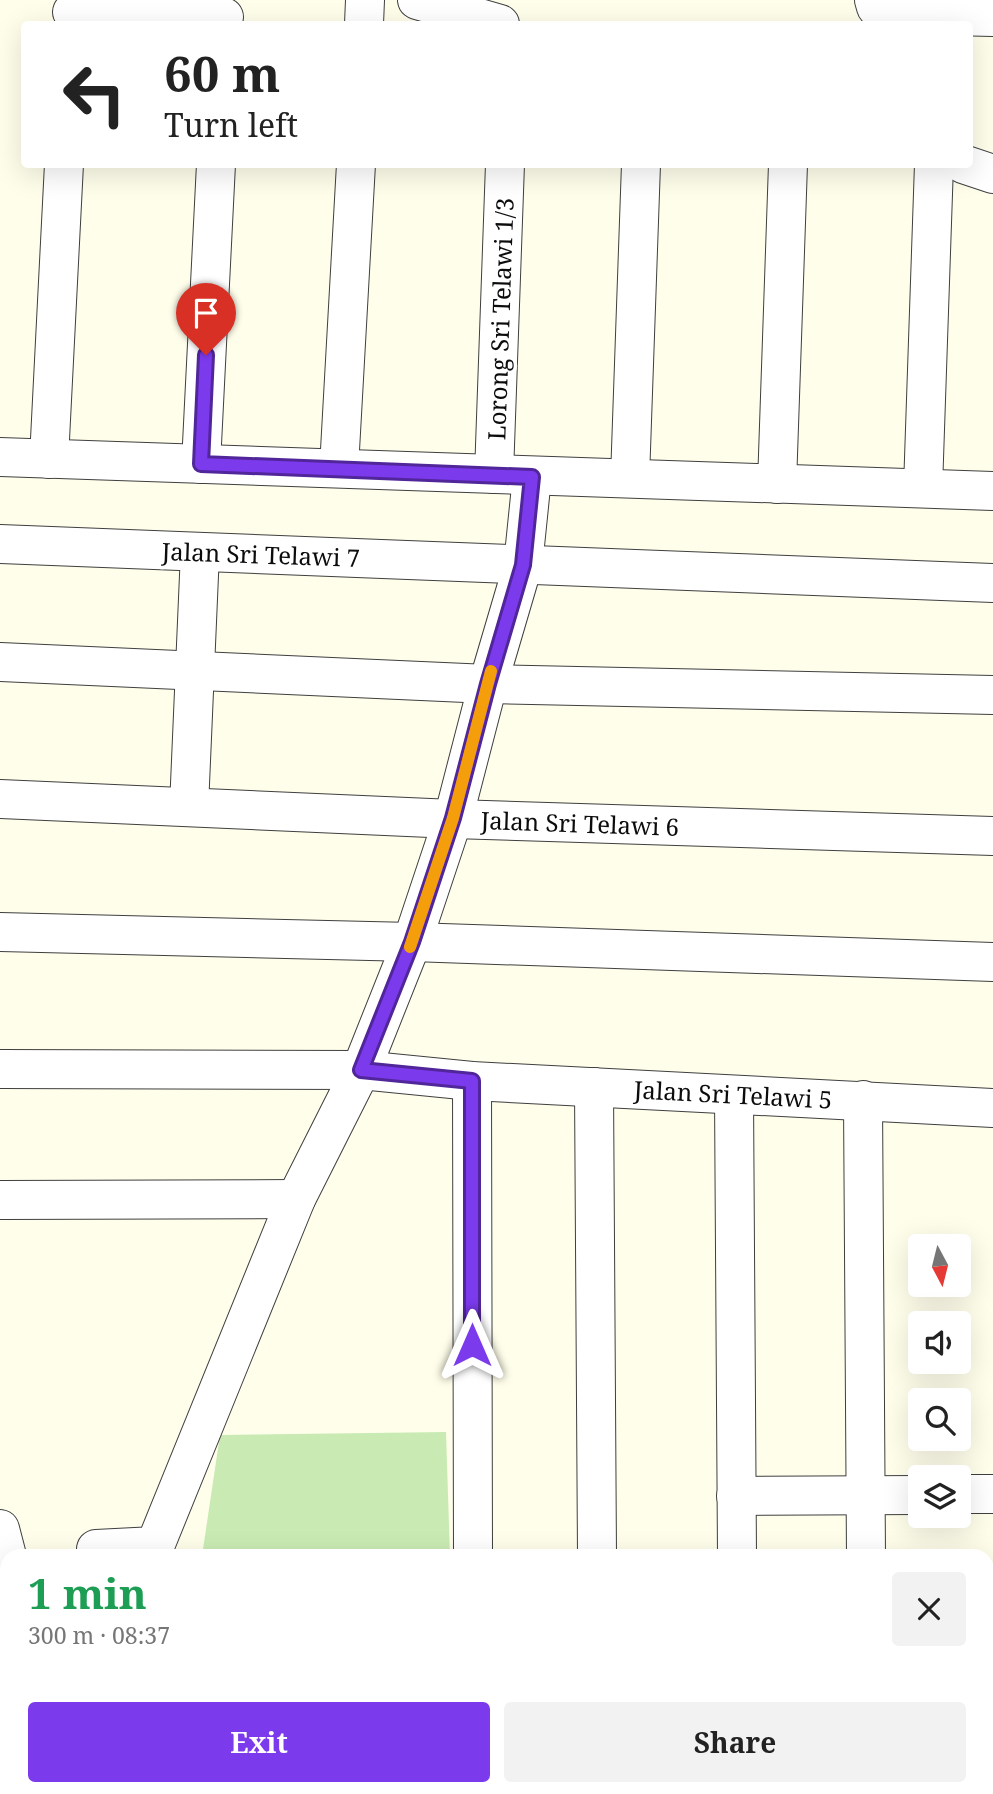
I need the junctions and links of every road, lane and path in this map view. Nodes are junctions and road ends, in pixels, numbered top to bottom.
1 (365, 0) edge
2 (417, 0) edge
3 (874, 0) edge
4 (72, 12) edge
5 (224, 14) edge
6 (993, 17) edge
7 (364, 21) edge
8 (490, 21) edge
9 (973, 167) edge
10 (64, 168) edge
11 (216, 168) edge
12 (356, 168) edge
13 (505, 168) edge
14 (641, 168) edge
15 (788, 168) edge
16 (934, 168) edge
17 (993, 174) edge
18 (0, 457) edge
19 (49, 459) junction
20 (201, 464) junction
21 (338, 468) junction
22 (513, 475) junction
23 (630, 478) junction
24 (777, 484) junction
25 (923, 488) junction
26 (993, 491) edge
27 (0, 544) edge
28 (200, 552) junction
29 (523, 565) junction
30 (993, 583) edge
31 (0, 662) edge
32 (195, 671) junction
33 (488, 684) junction
34 (993, 695) edge
35 (0, 799) edge
36 (189, 807) junction
37 (453, 818) junction
38 (993, 836) edge
39 (0, 932) edge
40 (412, 942) junction
41 (993, 962) edge
42 (0, 1069) edge
43 (361, 1070) junction
44 (472, 1081) junction
45 (594, 1087) junction
46 (734, 1094) junction
47 (863, 1100) junction
48 (993, 1108) edge
49 (296, 1199) junction
50 (0, 1200) edge
51 (908, 1494) edge
52 (971, 1494) edge
53 (993, 1494) edge
54 (865, 1495) junction
55 (736, 1496) junction
56 (0, 1529) edge
57 (5, 1549) edge
58 (96, 1549) dead end
59 (473, 1549) edge
60 (597, 1549) edge
61 (737, 1549) edge
62 (866, 1549) edge

1 - 7 street
2 - 8 street
3 - 6 street
4 - 5 street
9 - 17 street
10 - 19 street
11 - 20 street
12 - 21 street
13 - 22 street, Lorong Sri Telawi 1/3
14 - 23 street
15 - 24 street
16 - 25 street
18 - 19 street
19 - 20 street
20 - 21 street
21 - 22 street
22 - 23 street
22 - 29 street, Lorong Sri Telawi 1/3
23 - 24 street
24 - 25 street
25 - 26 street
27 - 28 street, Jalan Sri Telawi 7
28 - 29 street, Jalan Sri Telawi 7
28 - 32 street
29 - 30 street, Jalan Sri Telawi 7
29 - 33 street, Lorong Sri Telawi 1/3
31 - 32 street
32 - 33 street
32 - 36 street
33 - 34 street
33 - 37 street, Lorong Sri Telawi 1/3
35 - 36 street, Jalan Sri Telawi 6
36 - 37 street, Jalan Sri Telawi 6
37 - 38 street, Jalan Sri Telawi 6
37 - 40 street, Lorong Sri Telawi 1/3
39 - 40 street
40 - 41 street
40 - 43 street, Lorong Sri Telawi 1/3
42 - 43 street, Jalan Sri Telawi 5
43 - 44 street, Jalan Sri Telawi 5
43 - 49 street, Lorong Sri Telawi 1/3
44 - 45 street, Jalan Sri Telawi 5
44 - 59 street
45 - 46 street, Jalan Sri Telawi 5
45 - 60 street
46 - 47 street, Jalan Sri Telawi 5
46 - 55 street
47 - 48 street, Jalan Sri Telawi 5
47 - 54 street
49 - 50 street
49 - 58 street, Lorong Sri Telawi 1/3
51 - 54 street
52 - 53 street
54 - 55 street
54 - 62 street
55 - 61 street
56 - 57 street

